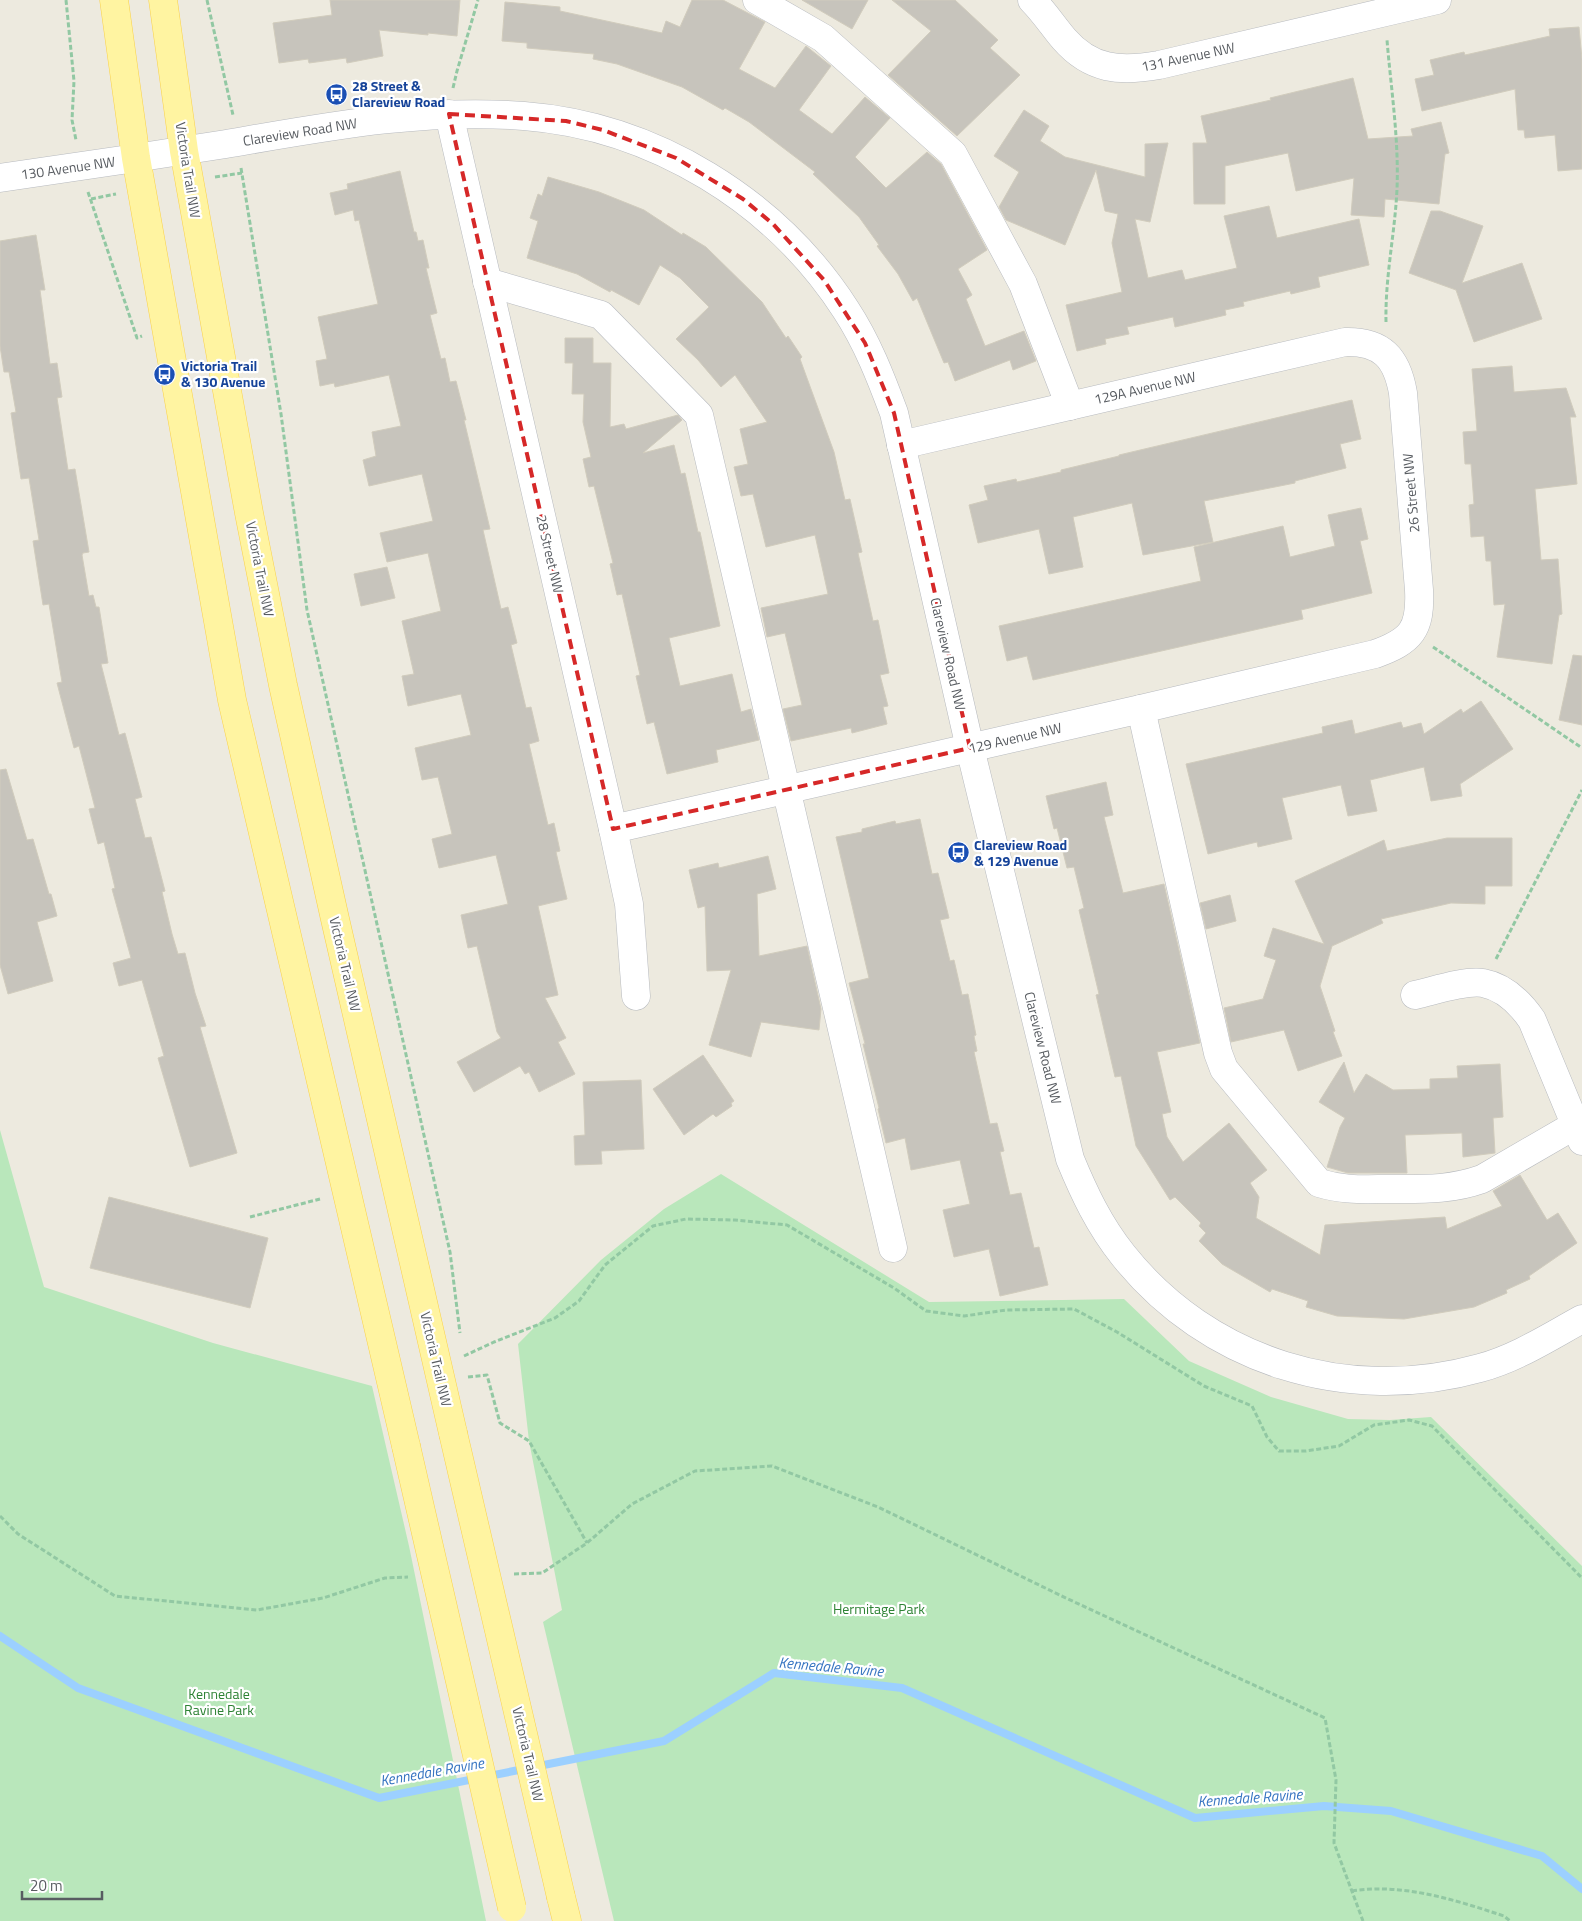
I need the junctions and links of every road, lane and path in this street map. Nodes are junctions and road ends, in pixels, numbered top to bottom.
1 (66, 0) edge
2 (114, 0) edge
3 (164, 0) edge
4 (207, 0) edge
5 (478, 0) edge
6 (757, 0) edge
7 (1032, 0) edge
8 (1437, 0) edge
9 (1373, 9) edge
10 (449, 114) junction
11 (237, 142) junction
12 (184, 151) junction
13 (136, 158) junction
14 (80, 166) junction
15 (0, 178) edge
16 (488, 282) junction
17 (145, 336) dead end
18 (1387, 355) junction
19 (1070, 406) junction
20 (901, 445) junction
21 (1412, 633) junction
22 (1141, 709) junction
23 (970, 748) junction
24 (1582, 748) edge
25 (786, 790) junction
26 (1582, 790) edge
27 (613, 828) junction
28 (1484, 984) junction
29 (636, 996) dead end
30 (1415, 996) dead end
31 (1580, 1129) edge
32 (346, 1192) junction
33 (250, 1217) dead end
34 (893, 1248) dead end
35 (1582, 1319) edge
36 (461, 1337) dead end
37 (462, 1347) dead end
38 (463, 1356) junction
39 (465, 1363) dead end
40 (466, 1370) dead end
41 (0, 1516) edge
42 (587, 1543) junction
43 (513, 1574) dead end
44 (414, 1577) dead end
45 (1582, 1578) edge
46 (1352, 1891) junction
47 (564, 1909) edge
48 (514, 1914) edge
49 (1363, 1921) edge
50 (1510, 1921) edge

1 - 14 path
2 - 13 main road
3 - 12 main road, Victoria Trail NW
4 - 11 path
5 - 10 path
6 - 19 street
7 - 9 street, 131 Avenue NW
8 - 9 street, 131 Avenue NW
9 - 18 path
10 - 11 street, Clareview Road NW
10 - 16 street, 28 Street NW
10 - 20 street, Clareview Road NW
11 - 12 street, Clareview Road NW
11 - 36 path
12 - 13 street, Clareview Road NW
12 - 47 main road, Victoria Trail NW, bridge
13 - 14 street, 130 Avenue NW
13 - 32 main road
14 - 15 street, 130 Avenue NW
14 - 17 path
16 - 25 street
16 - 27 street, 28 Street NW
18 - 19 street, 129A Avenue NW
18 - 21 street, 26 Street NW
19 - 20 street, 129A Avenue NW
20 - 23 street, Clareview Road NW
21 - 22 street, 129 Avenue NW
21 - 24 path
22 - 23 street, 129 Avenue NW
22 - 31 street
23 - 25 street, 129 Avenue NW
23 - 35 street, Clareview Road NW
25 - 27 street, 129 Avenue NW
25 - 34 street
26 - 28 path
27 - 29 street, 28 Street NW
28 - 30 street
28 - 31 street
32 - 33 path
32 - 48 main road, bridge
37 - 38 path
38 - 39 path
38 - 45 path
40 - 42 path
41 - 44 path
42 - 43 path
42 - 46 path
46 - 49 path
46 - 50 path

